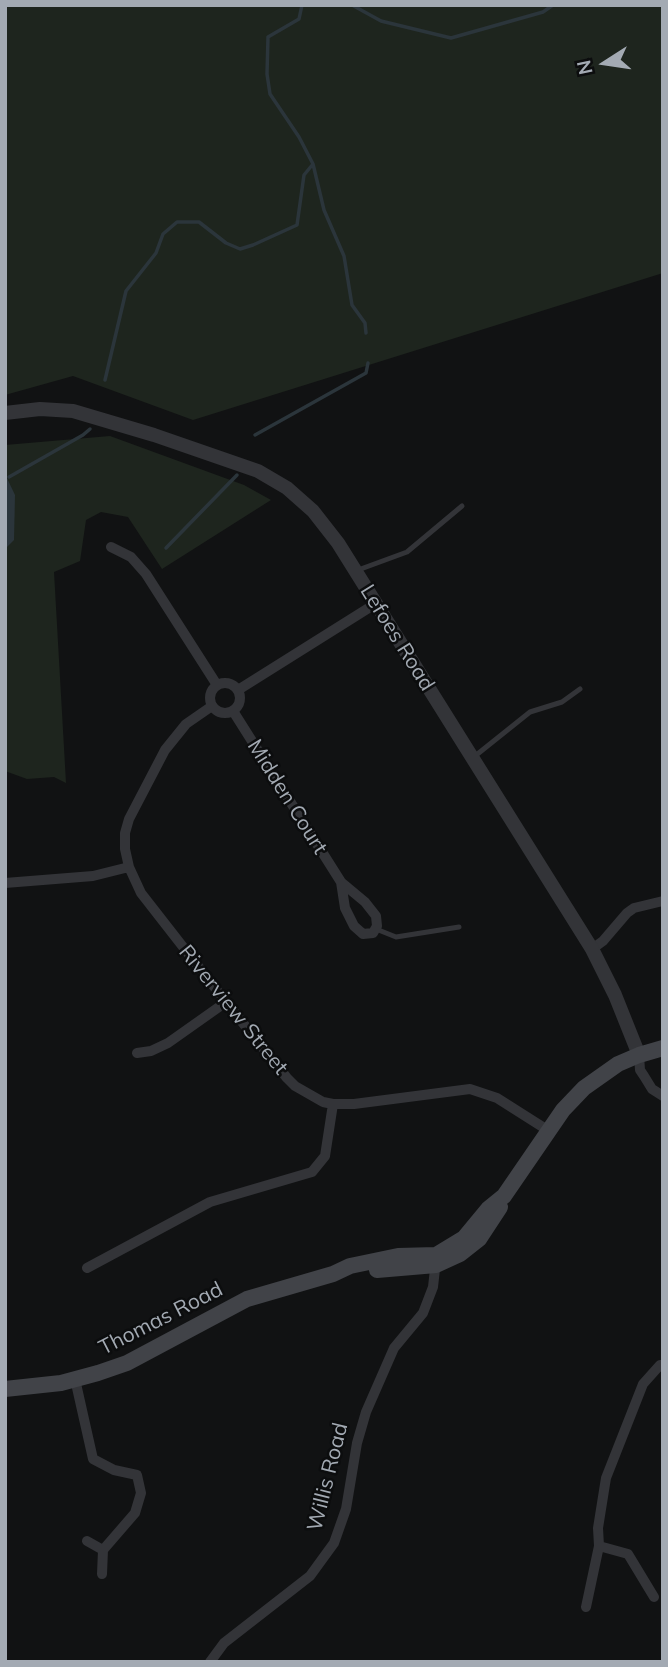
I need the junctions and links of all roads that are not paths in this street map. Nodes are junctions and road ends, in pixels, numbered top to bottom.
1 (5, 413) edge
2 (461, 506) dead end
3 (111, 547) dead end
4 (355, 571) junction
5 (376, 604) junction
6 (217, 685) junction
7 (580, 689) dead end
8 (238, 690) junction
9 (212, 706) junction
10 (233, 711) junction
11 (472, 758) junction
12 (129, 867) junction
13 (341, 882) junction
14 (5, 883) edge
15 (663, 901) edge
16 (459, 927) dead end
17 (376, 929) junction
18 (592, 949) junction
19 (226, 1002) junction
20 (663, 1048) edge
21 (137, 1053) dead end
22 (639, 1055) junction
23 (663, 1097) edge
24 (333, 1104) junction
25 (549, 1131) junction
26 (436, 1260) junction
27 (87, 1268) dead end
28 (663, 1365) edge
29 (75, 1379) junction
30 (5, 1388) edge
31 (87, 1541) dead end
32 (599, 1546) junction
33 (103, 1550) junction
34 (102, 1574) dead end
35 (654, 1597) dead end
36 (586, 1607) dead end
37 (210, 1662) edge

1 - 4 street, Lefoes Road
2 - 4 lane
3 - 6 street
4 - 5 street, Lefoes Road
5 - 8 street
5 - 11 street, Lefoes Road
6 - 8 street
6 - 9 street
7 - 11 lane
8 - 10 street
9 - 10 street
9 - 12 street, Riverview Street
10 - 13 street, Midden Court
11 - 18 street, Lefoes Road
12 - 14 street
12 - 19 street, Riverview Street
13 - 17 street, Midden Court
13 - 17 street, Midden Court
15 - 18 street
16 - 17 lane, Midden Court
18 - 22 street, Lefoes Road
19 - 21 street
19 - 24 street, Riverview Street
20 - 22 main road
22 - 23 street
22 - 25 main road
24 - 25 street, Riverview Street
24 - 27 street
25 - 26 main road
26 - 29 main road, Thomas Road
26 - 37 street, Willis Road
28 - 32 street
29 - 30 main road, Thomas Road
29 - 33 street
31 - 33 street
32 - 35 street
32 - 36 street
33 - 34 street

